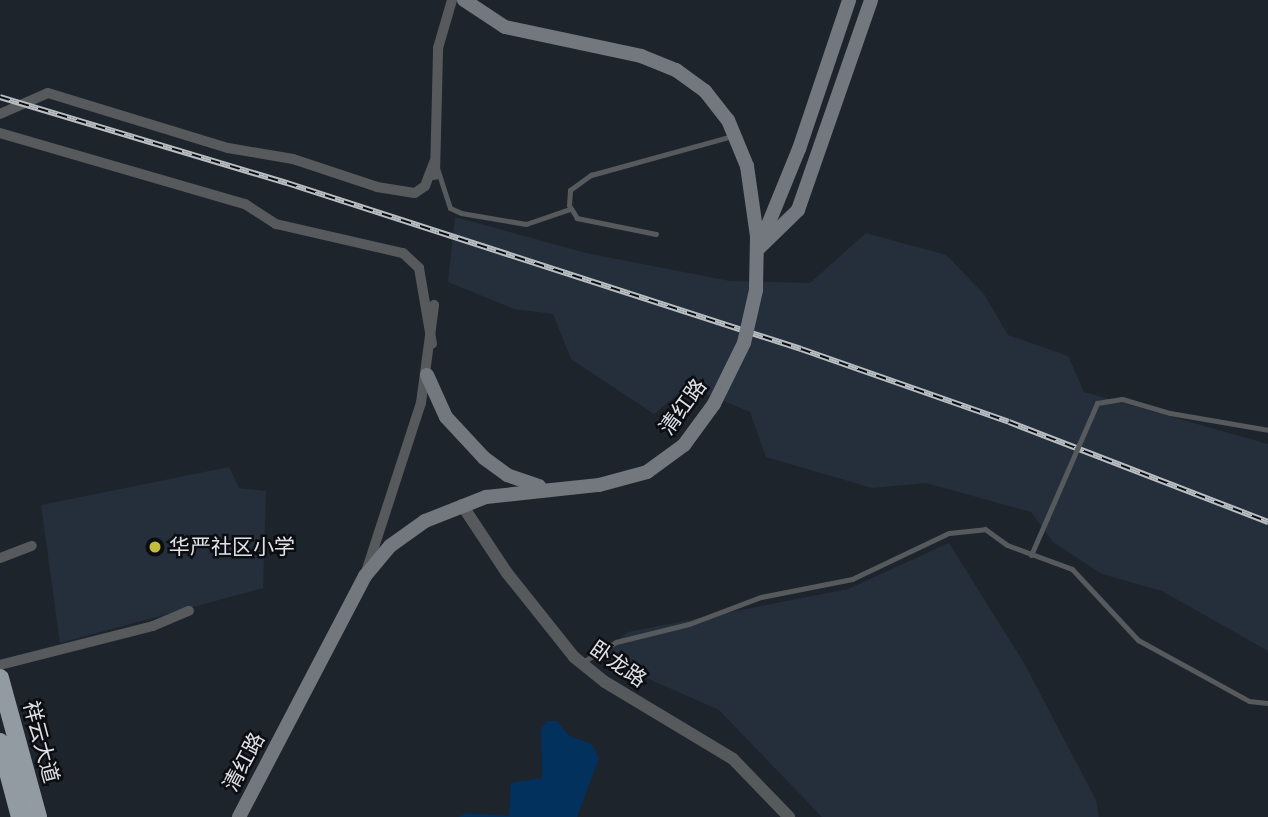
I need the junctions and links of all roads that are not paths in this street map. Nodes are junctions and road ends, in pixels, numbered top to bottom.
1 (452, 0) edge
2 (464, 0) edge
3 (849, 0) edge
4 (871, 0) edge
5 (0, 114) edge
6 (0, 133) edge
7 (736, 135) junction
8 (434, 169) junction
9 (570, 209) junction
10 (656, 234) dead end
11 (758, 249) junction
12 (434, 305) dead end
13 (432, 344) junction
14 (427, 375) junction
15 (1268, 430) edge
16 (565, 489) junction
17 (462, 505) junction
18 (32, 546) dead end
19 (1031, 555) junction
20 (0, 558) edge
21 (365, 576) junction
22 (189, 611) dead end
23 (581, 663) junction
24 (0, 664) edge
25 (0, 678) edge
26 (1268, 703) edge
27 (0, 742) edge
28 (20, 817) edge
29 (38, 817) edge
30 (239, 817) edge
31 (789, 817) edge

1 - 8 street
2 - 7 main road, 清红路
3 - 11 main road
4 - 11 main road
5 - 8 street
6 - 13 street
7 - 9 lane
7 - 11 main road, 清红路
8 - 9 lane
9 - 10 lane
11 - 16 main road, 清红路, bridge
12 - 13 street
13 - 14 street
14 - 16 main road
14 - 21 street
15 - 19 lane, bridge
16 - 17 main road, 清红路
17 - 21 main road, 清红路
17 - 23 street, 卧龙路
18 - 20 street
19 - 23 lane
19 - 26 lane
21 - 30 main road, 清红路
22 - 24 street
23 - 31 street, 卧龙路
25 - 29 highway, 祥云大道
27 - 28 highway, 祥云大道

